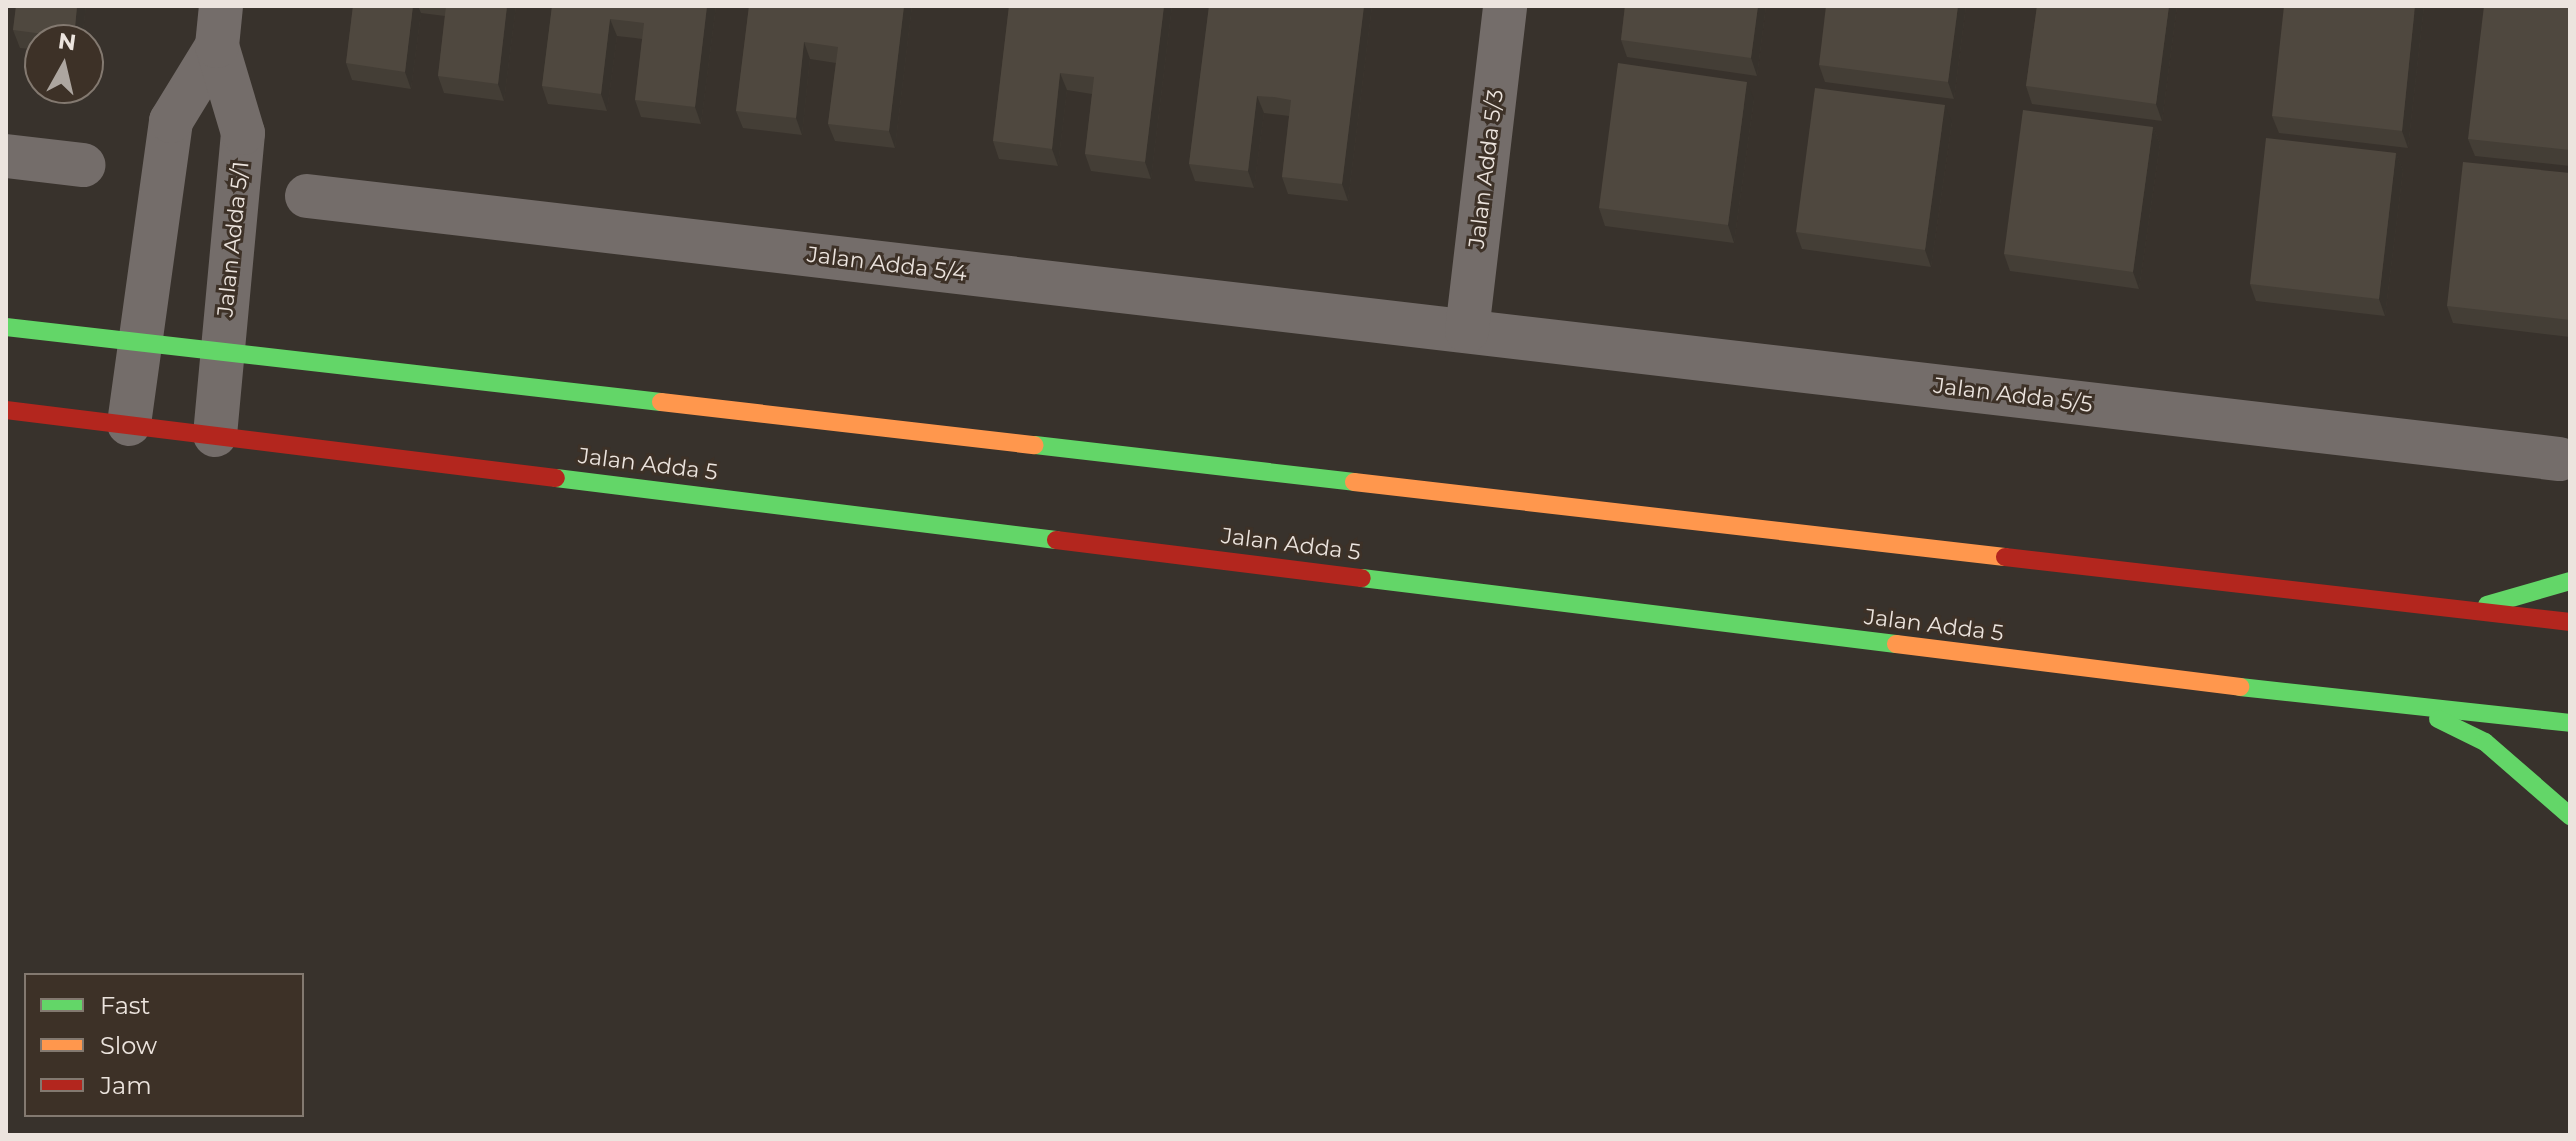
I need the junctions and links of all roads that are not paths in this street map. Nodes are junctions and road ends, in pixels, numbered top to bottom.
1 (1505, 6) edge
2 (219, 26) edge
3 (6, 156) edge
4 (83, 165) dead end
5 (307, 196) dead end
6 (6, 327) edge
7 (1467, 331) junction
8 (138, 341) junction
9 (222, 351) junction
10 (6, 410) edge
11 (129, 424) junction
12 (215, 435) junction
13 (2560, 459) dead end
14 (2570, 581) edge
15 (2466, 611) junction
16 (2570, 622) edge
17 (2418, 709) junction
18 (2570, 723) edge
19 (2570, 816) edge

1 - 7 street, Jalan Adda 5/3
2 - 8 street, Jalan Adda 5/1
2 - 9 street, Jalan Adda 5/1
3 - 4 street
5 - 7 street, Jalan Adda 5/4
6 - 8 main road
7 - 13 street, Jalan Adda 5/5
8 - 9 main road
8 - 11 street, Jalan Adda 5/1
9 - 12 street, Jalan Adda 5/1
9 - 15 main road
10 - 11 main road, Jalan Adda 5
11 - 12 main road, Jalan Adda 5
12 - 17 main road, Jalan Adda 5
14 - 15 main road
15 - 16 main road
17 - 18 main road, Jalan Adda 5
17 - 19 main road

